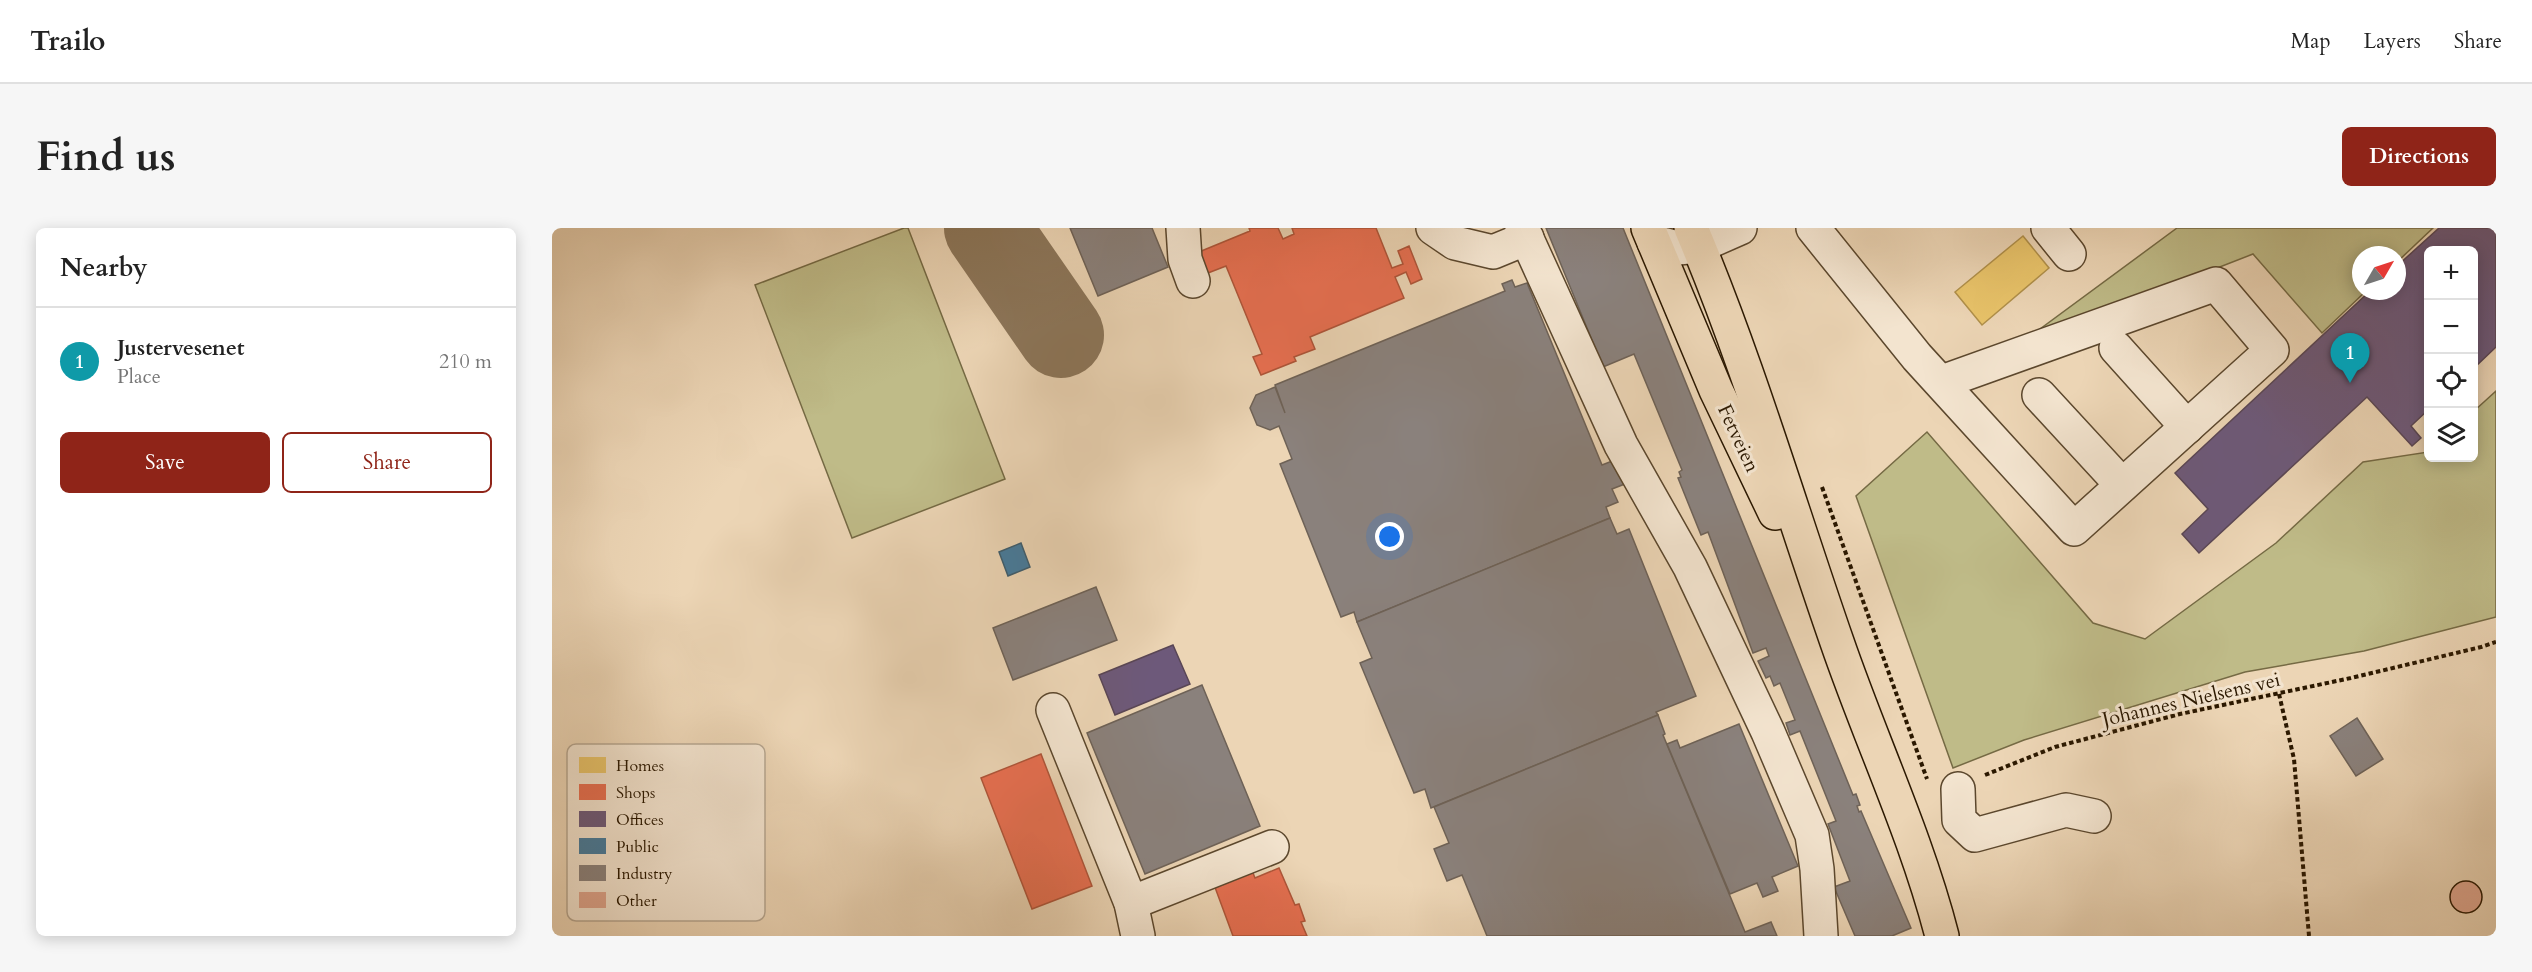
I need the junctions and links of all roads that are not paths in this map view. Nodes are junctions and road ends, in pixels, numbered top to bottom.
1 (1183, 228) edge
2 (1433, 228) edge
3 (1740, 228) edge
4 (1813, 228) edge
5 (2048, 228) edge
6 (1525, 233) edge
7 (1656, 233) edge
8 (1695, 237) edge
9 (2069, 254) dead end
10 (1193, 280) dead end
11 (2116, 348) dead end
12 (1942, 382) junction
13 (2039, 395) dead end
14 (2187, 427) junction
15 (2122, 485) junction
16 (1837, 645) junction
17 (1053, 710) dead end
18 (1945, 793) road end
19 (2094, 816) dead end
20 (1272, 847) dead end
21 (1131, 903) junction
22 (1138, 936) edge
23 (1821, 936) edge
24 (1942, 936) edge

1 - 10 street
2 - 6 street
3 - 8 street
4 - 12 street
5 - 9 street
6 - 23 street
7 - 8 street
7 - 16 highway, Fetveien
8 - 16 highway, Fetveien
11 - 14 street
12 - 14 street
12 - 15 street
13 - 15 street
14 - 15 street
16 - 24 highway, Fetveien
17 - 21 street
18 - 19 street
20 - 21 street
21 - 22 street

